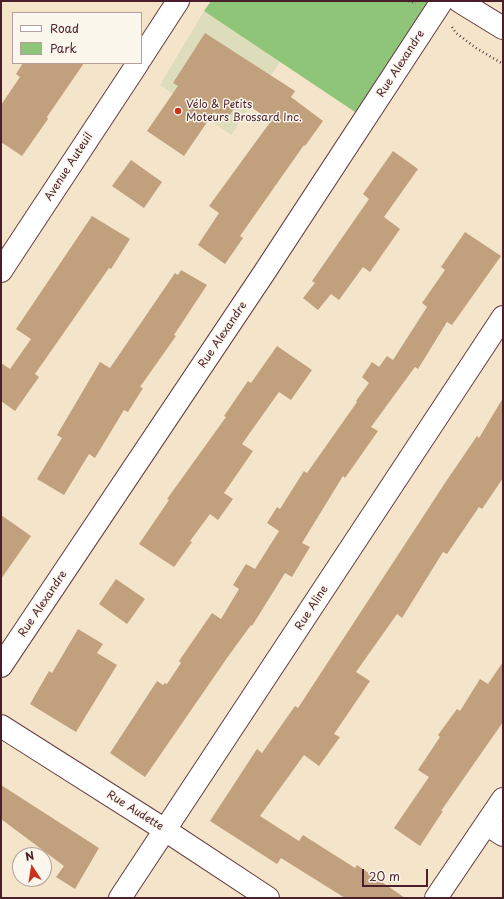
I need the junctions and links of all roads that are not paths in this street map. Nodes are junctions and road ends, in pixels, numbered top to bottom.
1 (178, 1) edge
2 (459, 1) edge
3 (439, 7) edge
4 (503, 28) edge
5 (142, 56) edge
6 (137, 64) edge
7 (1, 271) edge
8 (503, 317) edge
9 (1, 666) edge
10 (1, 726) edge
11 (503, 799) edge
12 (165, 830) junction
13 (495, 830) edge
14 (120, 898) edge
15 (268, 898) edge
16 (436, 898) edge

1 - 5 street
2 - 4 street
3 - 9 street, Rue Alexandre
6 - 7 street, Avenue Auteuil
8 - 12 street, Rue Aline
10 - 12 street, Rue Audette
11 - 13 street
12 - 14 street, Rue Aline
12 - 15 street, Rue Audette
13 - 16 street

